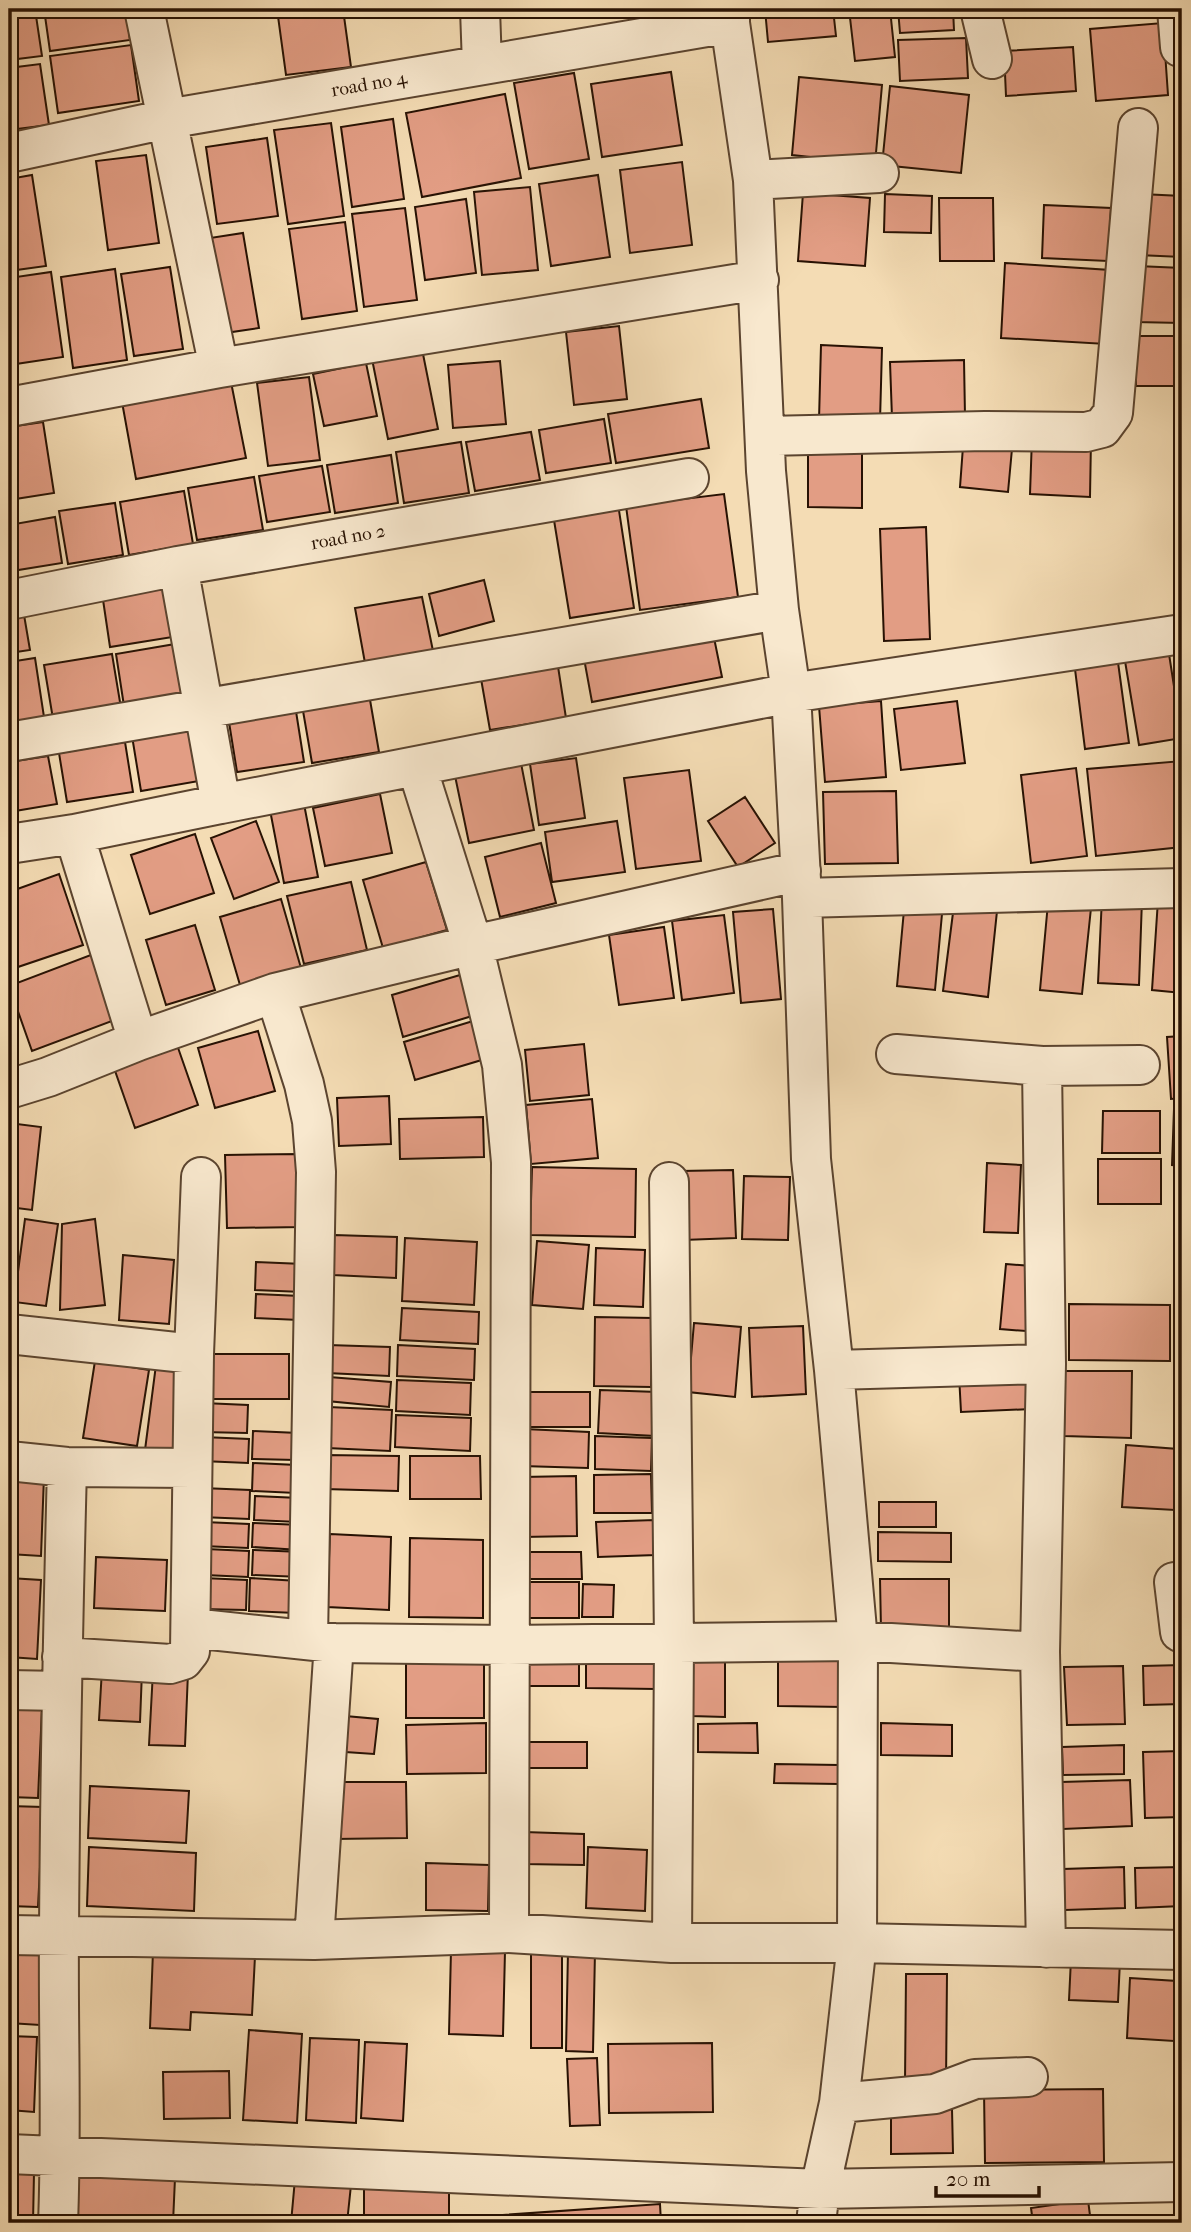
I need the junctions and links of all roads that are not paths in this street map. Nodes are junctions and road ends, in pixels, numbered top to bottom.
1 (144, 9) edge
2 (480, 9) edge
3 (980, 9) edge
4 (1177, 9) edge
5 (730, 16) edge
6 (1180, 47) dead end
7 (992, 59) dead end
8 (482, 65) junction
9 (167, 119) junction
10 (1138, 128) dead end
11 (9, 153) edge
12 (879, 173) dead end
13 (753, 180) junction
14 (759, 280) junction
15 (219, 368) junction
16 (9, 407) edge
17 (766, 436) junction
18 (689, 478) dead end
19 (178, 566) junction
20 (9, 600) edge
21 (779, 610) junction
22 (1182, 634) edge
23 (791, 693) junction
24 (204, 709) junction
25 (9, 741) edge
26 (417, 767) junction
27 (222, 804) junction
28 (74, 834) junction
29 (9, 844) edge
30 (802, 884) junction
31 (1182, 888) edge
32 (473, 945) junction
33 (275, 993) junction
34 (138, 1041) junction
35 (896, 1054) dead end
36 (1140, 1065) dead end
37 (1042, 1066) junction
38 (9, 1089) edge
39 (201, 1177) dead end
40 (670, 1182) dead end
41 (9, 1334) edge
42 (194, 1354) junction
43 (1046, 1364) junction
44 (834, 1370) junction
45 (9, 1461) edge
46 (67, 1467) junction
47 (192, 1468) junction
48 (1174, 1582) dead end
49 (191, 1628) junction
50 (1182, 1633) edge
51 (858, 1641) junction
52 (321, 1642) junction
53 (674, 1642) junction
54 (508, 1645) junction
55 (1040, 1652) junction
56 (62, 1674) junction
57 (9, 1690) edge
58 (509, 1933) junction
59 (9, 1935) edge
60 (59, 1936) junction
61 (314, 1940) junction
62 (673, 1943) junction
63 (857, 1943) junction
64 (1046, 1948) junction
65 (1182, 1950) edge
66 (1028, 2077) dead end
67 (839, 2103) junction
68 (9, 2154) edge
69 (61, 2155) junction
70 (1182, 2182) edge
71 (818, 2206) edge
72 (58, 2223) edge

1 - 9 street
2 - 8 street
3 - 7 street
4 - 6 street
5 - 8 street, road no 4
5 - 13 street
8 - 9 street, road no 4
9 - 11 street, road no 4
9 - 15 street
10 - 17 street
12 - 13 street
13 - 14 street
14 - 15 street
14 - 17 street
15 - 16 street
17 - 21 street
18 - 19 street, road no 2
19 - 20 street, road no 2
19 - 24 street
21 - 23 street
21 - 24 street
22 - 23 street
23 - 26 street
23 - 30 street
24 - 25 street
24 - 27 street
26 - 27 street
26 - 32 street
27 - 28 street
28 - 29 street
28 - 34 street
30 - 31 street
30 - 32 street
30 - 44 street
32 - 33 street
32 - 54 street
33 - 34 street
33 - 52 street
34 - 38 street
35 - 37 street
36 - 37 street
37 - 43 street
39 - 42 street
40 - 53 street
41 - 42 street
42 - 47 street
43 - 44 street
43 - 55 street
44 - 51 street
45 - 46 street
46 - 47 street
46 - 56 street
47 - 49 street
48 - 50 street
49 - 52 street
49 - 56 street
51 - 53 street
51 - 55 street
51 - 63 street
52 - 54 street
52 - 61 street
53 - 54 street
53 - 62 street
54 - 58 street
55 - 64 street
56 - 57 street
56 - 60 street
58 - 61 street
58 - 62 street
59 - 60 street
60 - 61 street
60 - 69 street
62 - 63 street
63 - 64 street
63 - 67 street
64 - 65 street
66 - 67 street
67 - 71 street
68 - 69 street
69 - 71 street
69 - 72 street
70 - 71 street

